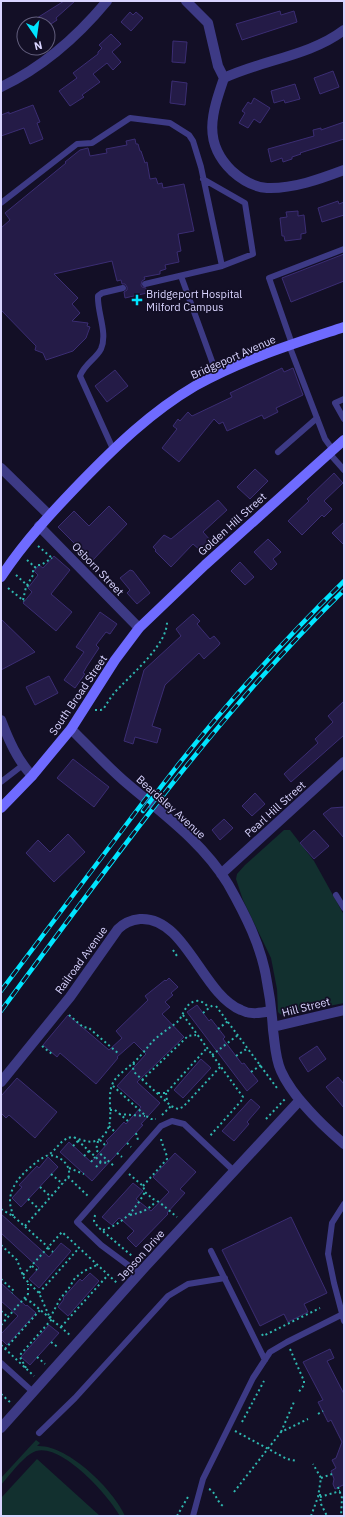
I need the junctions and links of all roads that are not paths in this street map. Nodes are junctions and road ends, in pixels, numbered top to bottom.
1 (107, 1) edge
2 (186, 1) edge
3 (344, 30) edge
4 (224, 78) junction
5 (1, 87) edge
6 (344, 170) edge
7 (203, 179) junction
8 (1, 203) edge
9 (344, 249) edge
10 (222, 266) junction
11 (181, 276) junction
12 (145, 284) dead end
13 (123, 288) dead end
14 (344, 327) edge
15 (291, 345) junction
16 (217, 375) junction
17 (344, 399) edge
18 (317, 418) junction
19 (344, 419) edge
20 (344, 440) edge
21 (113, 449) junction
22 (278, 452) dead end
23 (331, 452) junction
24 (1, 468) edge
25 (344, 470) edge
26 (49, 515) junction
27 (39, 526) junction
28 (1, 577) edge
29 (139, 628) junction
30 (1, 720) edge
31 (71, 729) junction
32 (344, 762) edge
33 (23, 766) junction
34 (32, 776) junction
35 (1, 782) edge
36 (1, 808) edge
37 (221, 874) junction
38 (336, 895) dead end
39 (344, 908) edge
40 (344, 1010) edge
41 (271, 1011) junction
42 (273, 1028) junction
43 (1, 1082) edge
44 (300, 1100) junction
45 (344, 1144) edge
46 (234, 1171) junction
47 (344, 1204) edge
48 (211, 1251) dead end
49 (140, 1274) junction
50 (224, 1278) junction
51 (343, 1318) edge
52 (265, 1360) junction
53 (1, 1363) edge
54 (33, 1392) junction
55 (1, 1428) edge
56 (39, 1433) dead end
57 (193, 1516) edge

1 - 5 street
2 - 4 street
3 - 4 street
4 - 6 street
7 - 8 lane
7 - 10 lane
7 - 10 lane
9 - 15 lane
10 - 11 lane
11 - 12 lane
11 - 16 lane
13 - 21 lane
14 - 15 main road, Bridgeport Avenue
15 - 16 main road, Bridgeport Avenue
15 - 18 lane
16 - 21 main road, Bridgeport Avenue
17 - 19 lane
18 - 22 lane
18 - 23 lane
20 - 23 main road, Golden Hill Street
21 - 26 main road, Bridgeport Avenue
23 - 25 lane
23 - 29 main road, Golden Hill Street
24 - 26 street
26 - 27 main road, Bridgeport Avenue
27 - 28 main road, Bridgeport Avenue
27 - 29 street, Osborn Street
29 - 31 main road, South Broad Street
30 - 33 street
31 - 34 main road, South Broad Street
31 - 37 street, Beardsley Avenue
32 - 37 street, Pearl Hill Street
33 - 34 street
33 - 35 lane
34 - 36 main road, South Broad Street
37 - 41 street, Beardsley Avenue
38 - 39 lane
40 - 42 street, Hill Street
41 - 42 street, Beardsley Avenue
41 - 43 street, Railroad Avenue
42 - 44 street, Beardsley Avenue
44 - 45 street, Beardsley Avenue
44 - 46 street, Jepson Drive
46 - 49 street, Jepson Drive
46 - 49 lane
47 - 51 lane
48 - 50 lane
49 - 54 street, Jepson Drive
50 - 52 lane
50 - 56 lane
51 - 52 lane
52 - 57 lane
53 - 54 lane
54 - 55 street, Jepson Drive

